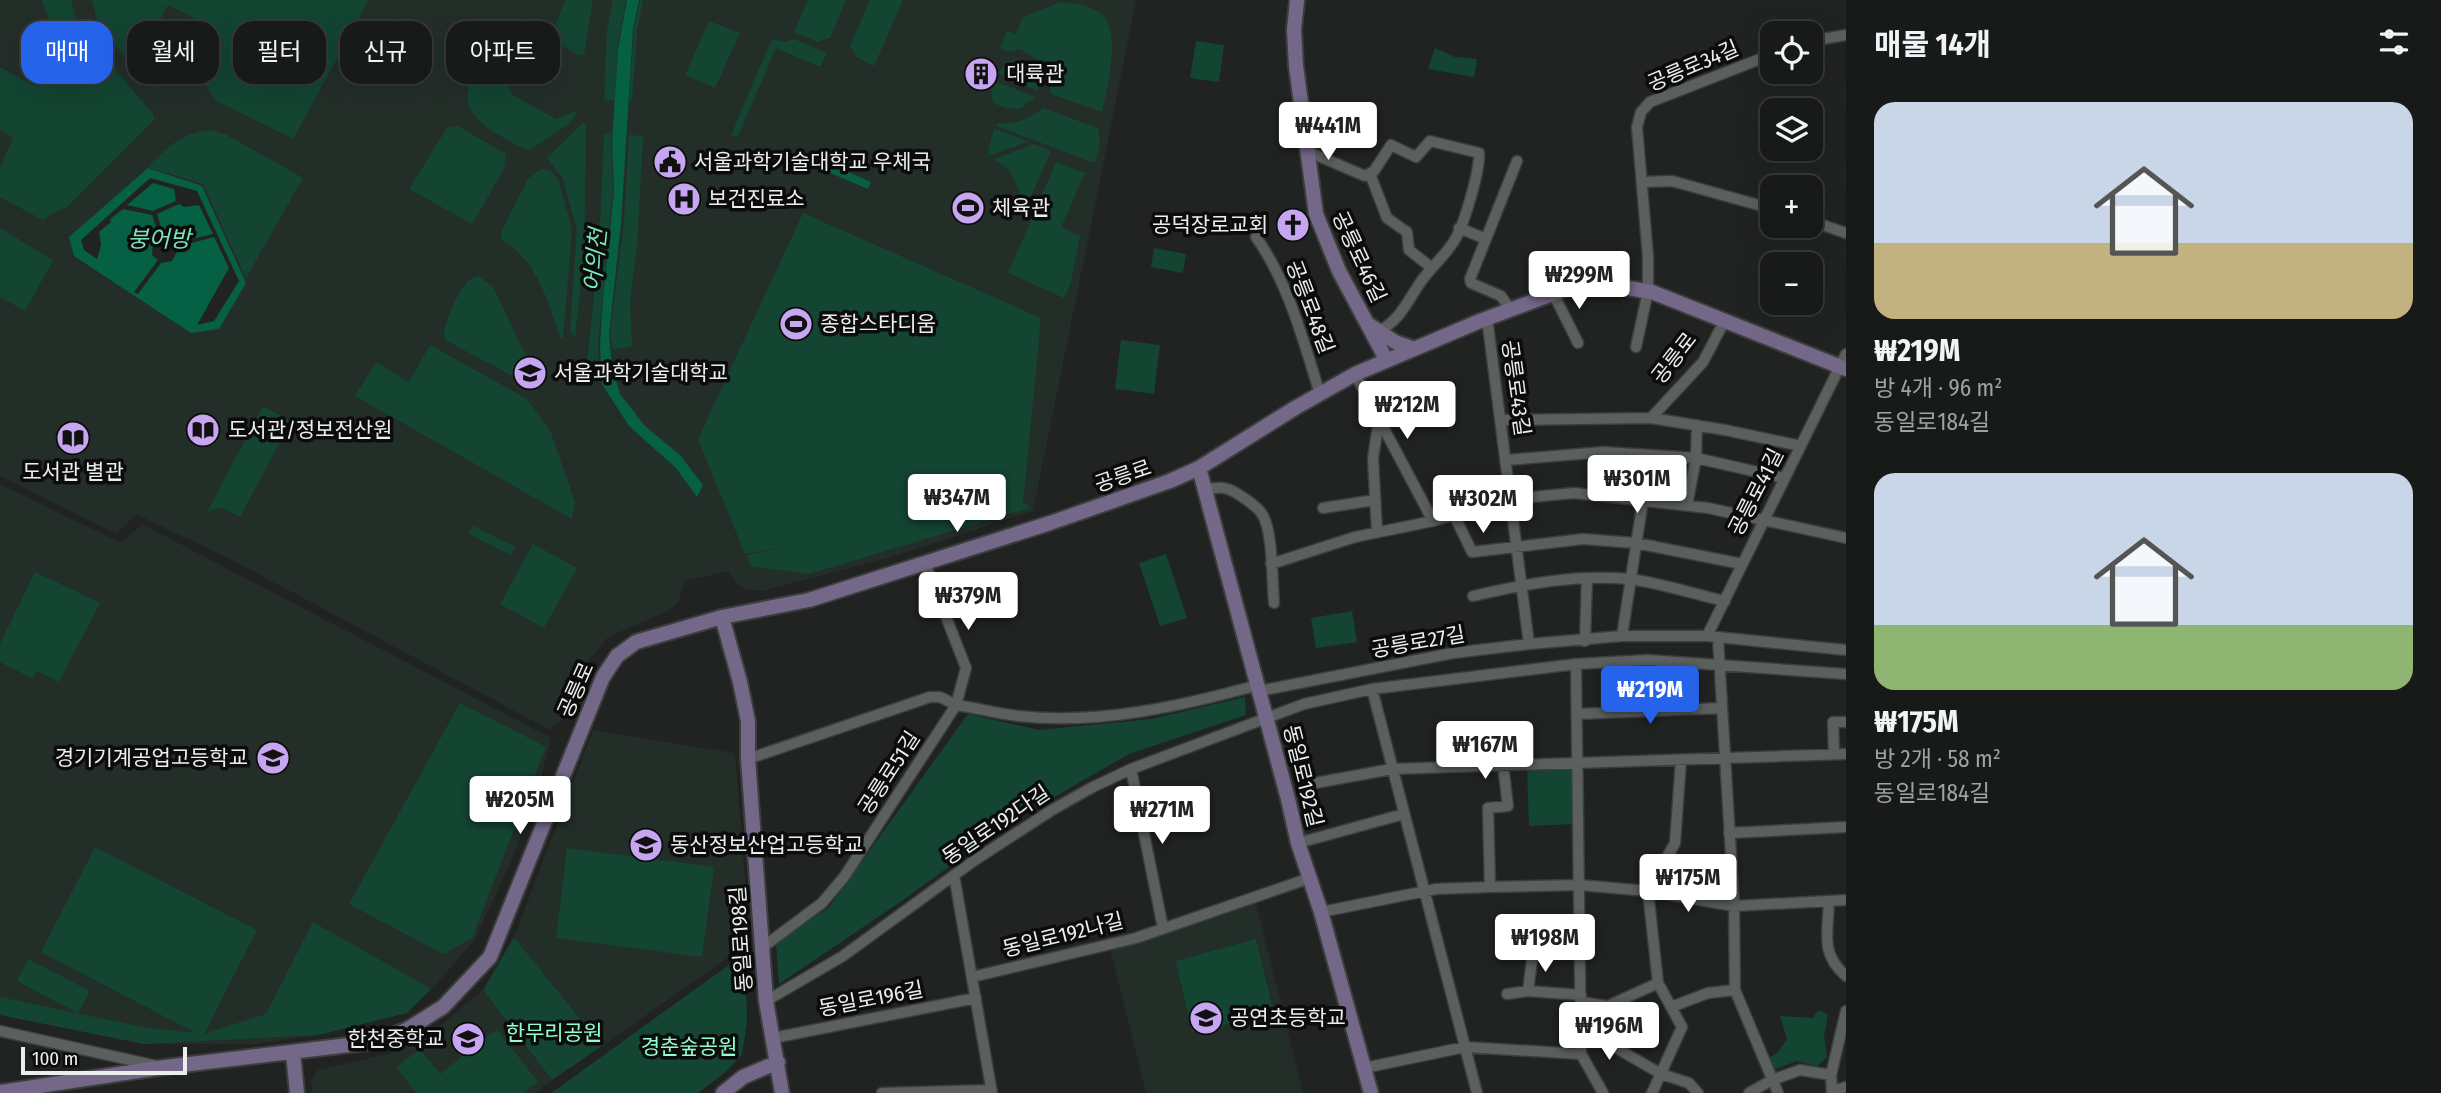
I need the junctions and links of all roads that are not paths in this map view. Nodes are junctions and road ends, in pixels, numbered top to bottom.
1 (1297, 0) edge
2 (1846, 35) edge
3 (1823, 39) edge
4 (1760, 59) edge
5 (1309, 152) junction
6 (1517, 161) dead end
7 (1370, 174) junction
8 (1642, 182) junction
9 (1760, 205) edge
10 (1823, 225) edge
11 (1460, 228) junction
12 (1846, 233) edge
13 (1256, 237) dead end
14 (1486, 239) junction
15 (1432, 268) junction
16 (1648, 291) junction
17 (1553, 293) junction
18 (1510, 309) junction
19 (1487, 318) junction
20 (1725, 320) junction
21 (1370, 325) junction
22 (1578, 343) dead end
23 (1636, 347) dead end
24 (1412, 348) junction
25 (1386, 359) junction
26 (1844, 363) edge
27 (1355, 374) junction
28 (1320, 394) junction
29 (1651, 418) junction
30 (1379, 419) junction
31 (1501, 420) junction
32 (1697, 425) junction
33 (1801, 446) junction
34 (1696, 458) junction
35 (1506, 460) junction
36 (1199, 468) junction
37 (1784, 478) junction
38 (1205, 490) junction
39 (1511, 499) junction
40 (1375, 500) junction
41 (1643, 500) junction
42 (1686, 505) junction
43 (1323, 508) dead end
44 (1454, 515) junction
45 (1433, 522) junction
46 (1763, 522) junction
47 (1377, 532) junction
48 (1846, 538) edge
49 (1636, 543) junction
50 (1518, 546) junction
51 (925, 563) junction
52 (1271, 564) junction
53 (1742, 564) junction
54 (1587, 579) junction
55 (1630, 579) junction
56 (1522, 584) junction
57 (1473, 596) dead end
58 (1725, 601) junction
59 (1273, 603) dead end
60 (722, 617) junction
61 (1622, 636) junction
62 (1707, 636) junction
63 (1718, 638) junction
64 (1585, 641) junction
65 (1529, 644) junction
66 (1846, 650) edge
67 (1576, 664) junction
68 (1719, 664) junction
69 (1846, 674) edge
70 (1258, 688) junction
71 (1372, 689) junction
72 (956, 705) junction
73 (1722, 708) junction
74 (1577, 714) junction
75 (1266, 717) junction
76 (1846, 722) edge
77 (1834, 754) junction
78 (1846, 754) edge
79 (1726, 758) junction
80 (748, 759) junction
81 (1681, 760) junction
82 (1578, 763) junction
83 (1503, 765) junction
84 (1131, 769) junction
85 (1392, 769) junction
86 (1304, 785) dead end
87 (1404, 814) junction
88 (1846, 827) edge
89 (1729, 833) junction
90 (1298, 843) junction
91 (954, 875) junction
92 (1310, 878) junction
93 (1579, 886) junction
94 (1490, 887) junction
95 (1424, 891) junction
96 (1648, 891) junction
97 (1846, 900) edge
98 (1829, 901) junction
99 (1734, 906) junction
100 (1321, 912) junction
101 (1163, 928) junction
102 (763, 947) junction
103 (1580, 951) junction
104 (1846, 976) edge
105 (972, 977) junction
106 (1658, 983) junction
107 (1735, 990) junction
108 (1528, 991) junction
109 (1507, 994) dead end
110 (976, 998) junction
111 (1581, 998) junction
112 (766, 1001) junction
113 (1671, 1007) junction
114 (1846, 1011) edge
115 (1581, 1018) junction
116 (0, 1031) edge
117 (774, 1038) junction
118 (1465, 1047) junction
119 (293, 1053) junction
120 (1581, 1054) junction
121 (778, 1062) junction
122 (165, 1068) junction
123 (1364, 1068) junction
124 (1661, 1074) junction
125 (1831, 1075) junction
126 (1772, 1080) junction
127 (1846, 1087) edge
128 (0, 1091) edge
129 (991, 1091) edge
130 (931, 1092) edge
131 (1832, 1092) edge
132 (297, 1093) edge
133 (723, 1093) edge
134 (782, 1093) edge
135 (882, 1093) edge
136 (1371, 1093) edge
137 (1477, 1093) edge
138 (1603, 1093) edge
139 (1652, 1093) edge
140 (1698, 1093) edge
141 (1749, 1093) edge
142 (1778, 1093) edge

1 - 5 street, 공릉로46길
2 - 3 street
4 - 8 street, 공릉로34길
5 - 7 street
5 - 21 street, 공릉로46길
6 - 14 street
7 - 11 street
7 - 15 street
8 - 9 street
8 - 16 street, 공릉로34길
10 - 12 street
11 - 14 street
11 - 15 street
13 - 28 street, 공릉로48길
14 - 18 street
15 - 21 street
16 - 17 street, 공릉로
16 - 20 street, 공릉로
16 - 23 street, 공릉로
17 - 18 street, 공릉로
17 - 22 street
18 - 19 street, 공릉로
19 - 24 street, 공릉로
19 - 31 street, 공릉로43길
20 - 26 street, 공릉로
20 - 29 street, 공릉로
21 - 24 street
21 - 25 street, 공릉로46길
24 - 25 street, 공릉로
25 - 27 street, 공릉로
26 - 33 street, 공릉로41길
27 - 28 street, 공릉로
27 - 30 street
28 - 36 street, 공릉로
29 - 31 street
29 - 32 street
30 - 40 street
30 - 45 street
31 - 35 street, 공릉로43길
32 - 33 street
32 - 34 street
33 - 37 street, 공릉로41길
34 - 35 street
34 - 37 street
34 - 42 street
35 - 39 street, 공릉로43길
36 - 38 street, 동일로192길
36 - 51 street, 공릉로
37 - 46 street, 공릉로41길
38 - 52 street
38 - 70 street, 동일로192길
39 - 41 street
39 - 44 street
39 - 50 street, 공릉로43길
40 - 43 street
40 - 47 street
41 - 42 street
41 - 49 street
42 - 46 street
44 - 45 street
44 - 50 street
45 - 47 street
46 - 48 street
46 - 53 street, 공릉로41길
47 - 52 street
49 - 50 street
49 - 53 street
49 - 55 street
50 - 56 street, 공릉로43길
51 - 60 street, 공릉로
51 - 72 street, 공릉로51길
52 - 59 street
53 - 58 street, 공릉로41길
54 - 55 street
54 - 56 street
54 - 64 street
55 - 58 street
55 - 61 street
56 - 57 street
56 - 65 street, 공릉로43길
58 - 62 street, 공릉로41길
60 - 80 street, 동일로198길
60 - 119 street, 공릉로
61 - 62 street, 공릉로27길
61 - 64 street, 공릉로27길
62 - 63 street, 공릉로27길
63 - 66 street, 공릉로27길
63 - 68 street
64 - 65 street, 공릉로27길
65 - 70 street, 공릉로27길
67 - 68 street, 동일로192다길
67 - 71 street, 동일로192다길
67 - 74 street
68 - 69 street, 동일로192다길
68 - 73 street
70 - 72 street, 공릉로51길
70 - 75 street, 동일로192길
71 - 75 street, 동일로192다길
71 - 85 street
72 - 80 street, 공릉로51길
72 - 102 street, 공릉로51길
73 - 74 street
73 - 79 street
74 - 82 street
75 - 84 street, 동일로192다길
75 - 90 street, 동일로192길
76 - 77 street
77 - 78 street
77 - 79 street
79 - 81 street
79 - 89 street
80 - 102 street, 동일로198길
81 - 82 street
81 - 96 street
82 - 83 street
82 - 93 street
83 - 85 street
83 - 94 street
84 - 91 street, 동일로192다길
84 - 101 street
85 - 86 street
85 - 87 street
87 - 90 street
87 - 95 street
88 - 89 street
89 - 99 street
90 - 92 street, 동일로192길
91 - 105 street
91 - 112 street, 동일로192다길
92 - 100 street, 동일로192길
92 - 101 street, 동일로192나길
93 - 94 street
93 - 96 street
93 - 103 street
94 - 95 street
95 - 100 street
95 - 118 street
96 - 99 street
96 - 106 street
97 - 98 street
98 - 99 street
98 - 104 street
99 - 107 street
100 - 123 street, 동일로192길
101 - 105 street, 동일로192나길
102 - 112 street, 동일로198길
103 - 108 street
103 - 111 street
105 - 110 street
106 - 111 street
106 - 113 street
107 - 113 street
107 - 126 street
108 - 109 street
108 - 111 street
110 - 117 street, 동일로196길
110 - 129 street
111 - 115 street
112 - 117 street, 동일로198길
113 - 124 street
114 - 125 street
115 - 120 street
115 - 124 street
116 - 122 street
117 - 121 street, 동일로198길
118 - 120 street
118 - 123 street
118 - 137 street
119 - 122 street, 공릉로
119 - 132 street
120 - 138 street
121 - 133 street
121 - 134 street, 동일로198길
122 - 128 street, 공릉로
123 - 136 street, 동일로192길
124 - 139 street
124 - 140 street
125 - 126 street
125 - 131 street
126 - 141 street
126 - 142 street
127 - 131 street
129 - 130 street
130 - 135 street

